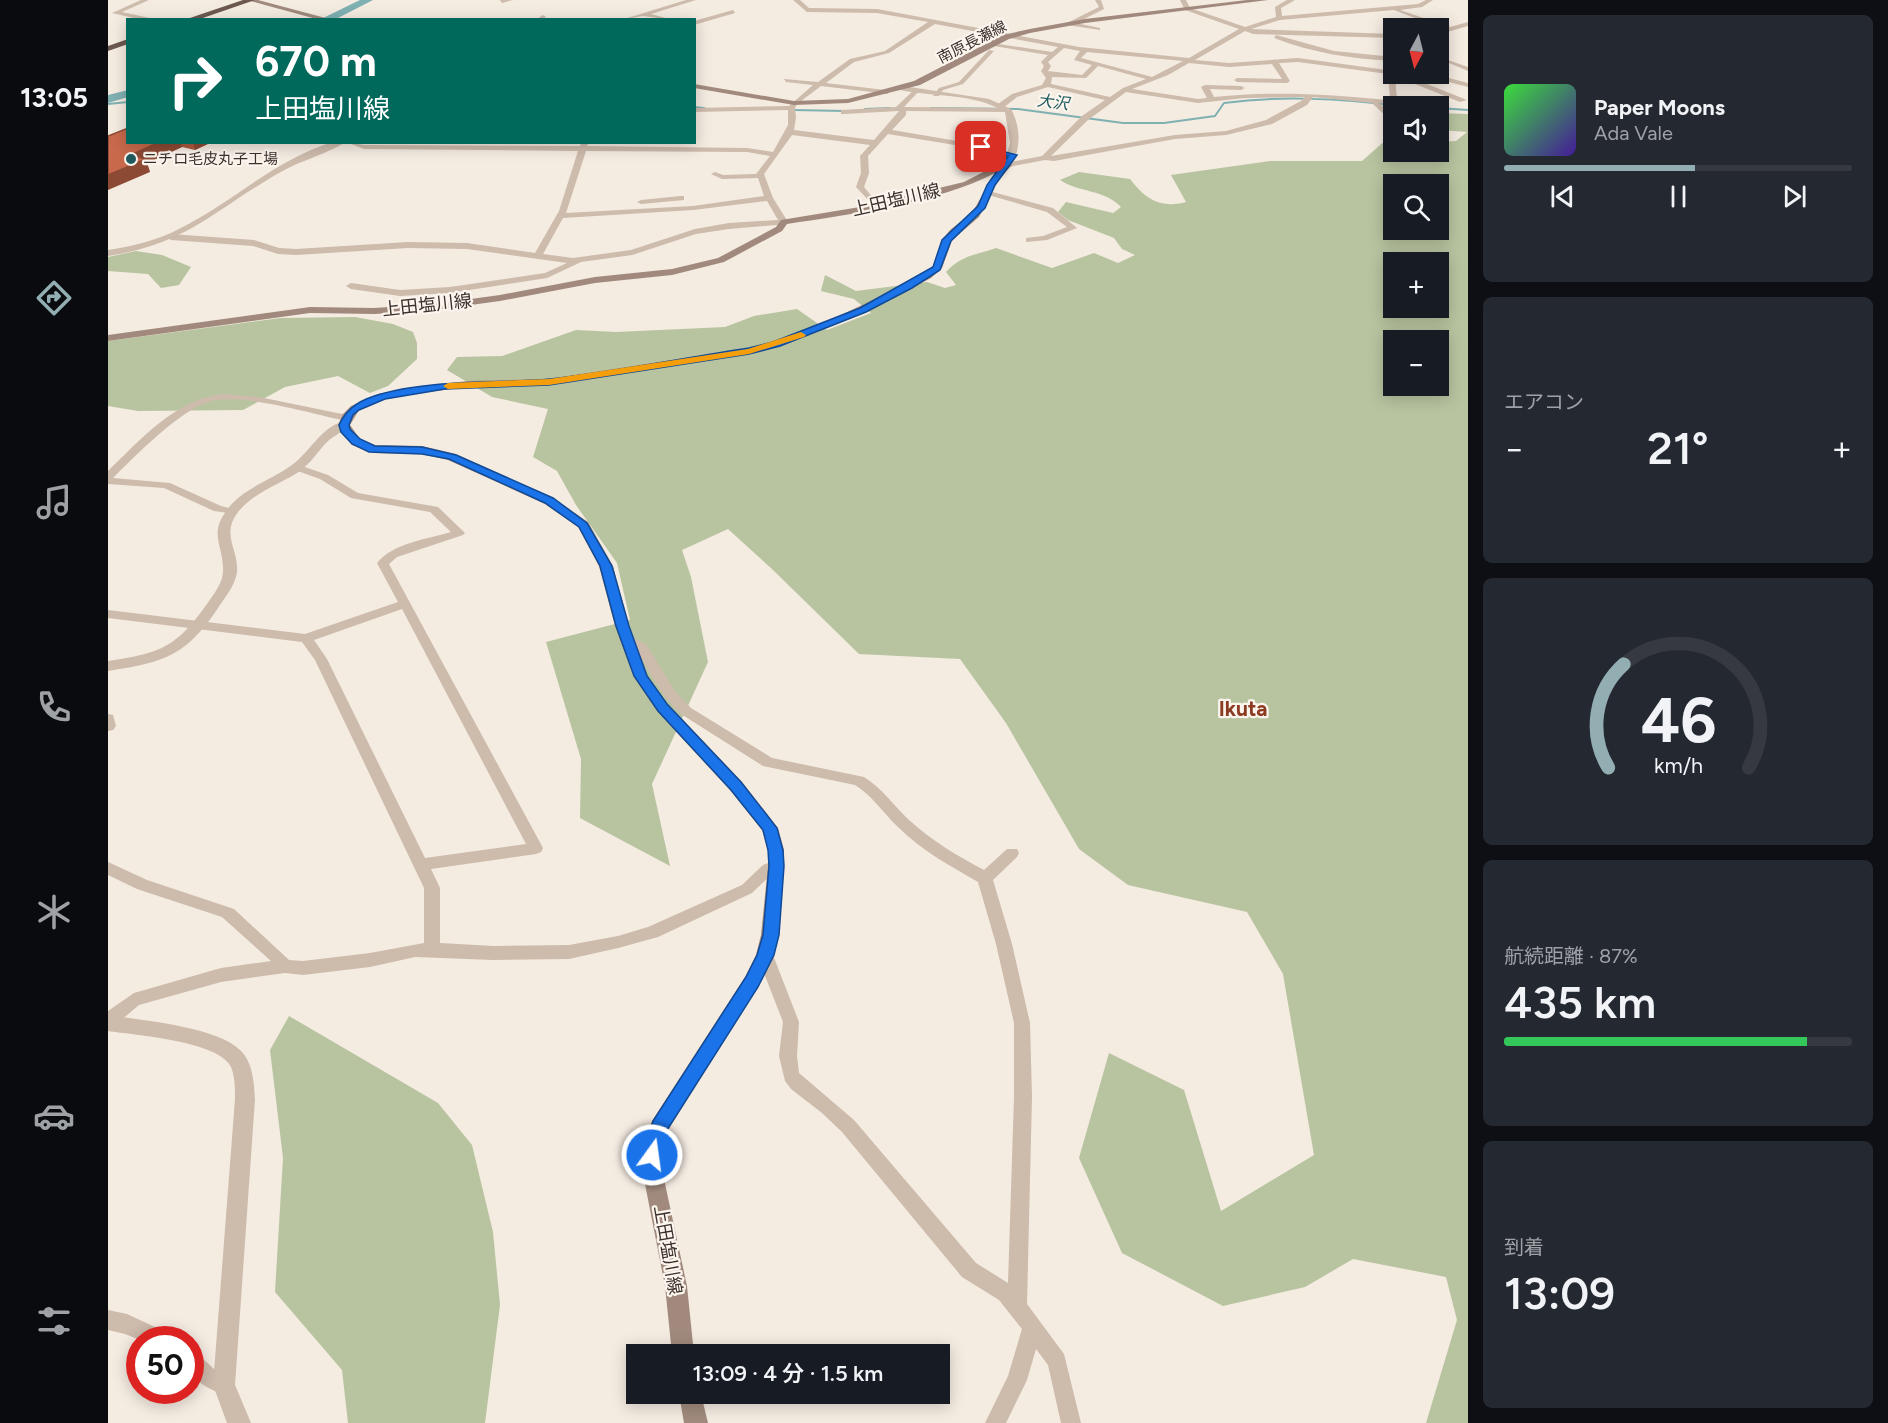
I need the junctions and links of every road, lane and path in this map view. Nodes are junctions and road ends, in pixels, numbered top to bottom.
1 (145, 0) edge
2 (250, 0) edge
3 (510, 0) edge
4 (693, 0) edge
5 (796, 0) edge
6 (879, 0) edge
7 (1098, 0) edge
8 (1184, 0) edge
9 (1265, 0) edge
10 (1292, 0) edge
11 (1430, 0) edge
12 (502, 2) edge
13 (1389, 8) junction
14 (1187, 9) junction
15 (877, 11) junction
16 (733, 12) dead end
17 (112, 14) edge
18 (640, 14) junction
19 (141, 18) edge
20 (194, 18) edge
21 (322, 18) edge
22 (629, 18) edge
23 (660, 18) edge
24 (1279, 18) junction
25 (1413, 18) edge
26 (696, 21) edge
27 (933, 22) junction
28 (1069, 24) junction
29 (1468, 24) edge
30 (1098, 29) dead end
31 (1245, 29) junction
32 (1269, 33) junction
33 (1449, 33) edge
34 (1010, 36) junction
35 (1364, 36) junction
36 (1383, 36) edge
37 (126, 42) edge
38 (1370, 42) dead end
39 (1062, 46) junction
40 (992, 47) junction
41 (108, 49) edge
42 (1085, 50) junction
43 (1053, 54) junction
44 (1383, 58) edge
45 (1189, 60) junction
46 (1449, 61) edge
47 (1097, 63) junction
48 (1275, 63) junction
49 (1229, 65) junction
50 (1468, 69) edge
51 (1383, 72) edge
52 (1047, 74) junction
53 (1153, 79) junction
54 (786, 80) dead end
55 (1237, 80) junction
56 (1449, 80) edge
57 (820, 84) junction
58 (1394, 84) edge
59 (1421, 84) edge
60 (1468, 85) edge
61 (696, 86) edge
62 (1047, 86) junction
63 (903, 88) junction
64 (1125, 89) junction
65 (1040, 90) junction
66 (885, 92) junction
67 (915, 92) junction
68 (1243, 92) junction
69 (936, 94) junction
70 (1311, 94) junction
71 (1111, 99) junction
72 (1072, 100) dead end
73 (1375, 100) junction
74 (1463, 100) dead end
75 (1212, 101) junction
76 (792, 105) junction
77 (1090, 105) dead end
78 (1099, 107) junction
79 (1004, 108) junction
80 (696, 110) edge
81 (902, 110) junction
82 (1383, 110) edge
83 (844, 112) dead end
84 (887, 131) junction
85 (790, 132) junction
86 (876, 143) junction
87 (336, 144) edge
88 (355, 144) edge
89 (584, 146) edge
90 (774, 154) junction
91 (1013, 155) junction
92 (1045, 158) junction
93 (1008, 165) junction
94 (715, 174) dead end
95 (761, 176) junction
96 (988, 192) junction
97 (681, 198) dead end
98 (769, 198) junction
99 (875, 205) junction
100 (638, 211) junction
101 (561, 216) junction
102 (784, 222) junction
103 (171, 237) junction
104 (1029, 240) dead end
105 (108, 253) edge
106 (538, 256) junction
107 (580, 260) junction
108 (351, 286) dead end
109 (108, 338) edge
110 (345, 422) junction
111 (296, 467) junction
112 (108, 479) edge
113 (232, 512) junction
114 (405, 604) junction
115 (108, 614) edge
116 (200, 624) junction
117 (306, 638) junction
118 (627, 639) junction
119 (108, 666) edge
120 (108, 720) edge
121 (108, 726) edge
122 (1012, 853) dead end
123 (420, 866) junction
124 (776, 866) junction
125 (108, 868) edge
126 (985, 878) junction
127 (432, 949) junction
128 (765, 955) junction
129 (285, 966) junction
130 (108, 1022) edge
131 (1017, 1307) junction
132 (108, 1320) edge
133 (131, 1326) edge
134 (1033, 1327) junction
135 (682, 1344) edge
136 (204, 1373) edge
137 (224, 1385) junction
138 (692, 1404) edge
139 (239, 1423) edge
140 (696, 1423) edge
141 (995, 1423) edge
142 (1071, 1423) edge

1 - 17 street
2 - 20 highway
2 - 21 main road
3 - 12 street
4 - 18 street
5 - 15 street
6 - 15 street
7 - 28 street
8 - 14 street
9 - 14 main road, 南原長瀬線
10 - 24 street
11 - 13 street
13 - 24 street
13 - 25 street
14 - 28 main road, 南原長瀬線
14 - 31 street
15 - 27 street
16 - 26 street
17 - 19 street
18 - 22 street
18 - 23 street
24 - 31 street
27 - 34 street
27 - 57 street
28 - 30 street
28 - 34 main road, 南原長瀬線
29 - 33 street
31 - 32 street
31 - 45 street
32 - 35 street
32 - 44 street
34 - 39 street
34 - 40 main road, 南原長瀬線
35 - 36 street
35 - 38 street
37 - 41 highway
39 - 42 street
39 - 43 street
40 - 43 street
40 - 63 main road, 南原長瀬線
40 - 69 street
42 - 45 street
42 - 47 street
43 - 52 street
45 - 49 street
45 - 53 street
46 - 50 street
47 - 52 street
47 - 53 street
48 - 49 street
48 - 51 street
48 - 55 street
49 - 55 street
52 - 62 street
53 - 64 street
54 - 57 street
55 - 68 street
56 - 60 street
57 - 66 street
57 - 76 street
58 - 73 street
59 - 74 street
61 - 76 main road, 南原長瀬線
62 - 65 street
62 - 71 street
63 - 66 main road, 南原長瀬線
63 - 67 street
64 - 71 street
64 - 75 street
65 - 72 street
65 - 79 street
66 - 76 main road, 南原長瀬線
67 - 69 street
67 - 81 street
68 - 70 street
68 - 75 street
68 - 75 street
69 - 79 street
70 - 73 street
70 - 92 street
71 - 78 street
73 - 82 street
76 - 80 street
76 - 85 street
77 - 78 street
78 - 92 street
79 - 81 street
79 - 91 street
81 - 83 street
81 - 84 street
84 - 86 street
84 - 91 street
85 - 86 street
85 - 90 street
86 - 99 street
87 - 103 street
88 - 89 street
89 - 90 street
89 - 101 street
90 - 95 street
91 - 93 street
92 - 93 street
93 - 96 main road
93 - 99 main road, 上田塩川線
94 - 95 street
95 - 98 street
96 - 104 street
96 - 110 main road
97 - 100 street
98 - 100 street
98 - 102 street
99 - 102 main road, 上田塩川線
100 - 101 street
101 - 106 street
102 - 107 street
102 - 109 main road, 上田塩川線
103 - 105 street
103 - 106 street
106 - 107 street
107 - 108 street
110 - 111 street
110 - 112 street
110 - 118 main road, 上田塩川線
111 - 113 street
111 - 114 street
112 - 113 street
113 - 116 street
114 - 117 street
114 - 123 street
115 - 116 street
116 - 117 street
116 - 119 street
117 - 123 street
118 - 124 main road, 上田塩川線
118 - 126 street
120 - 121 street
122 - 126 street
123 - 127 street
124 - 127 street
124 - 128 main road, 上田塩川線
125 - 129 street
126 - 131 street
127 - 129 street
128 - 131 street
128 - 135 main road, 上田塩川線
129 - 130 street
130 - 137 street
131 - 134 street
132 - 133 street
134 - 141 street
134 - 142 street
136 - 137 street
137 - 139 street
138 - 140 main road

